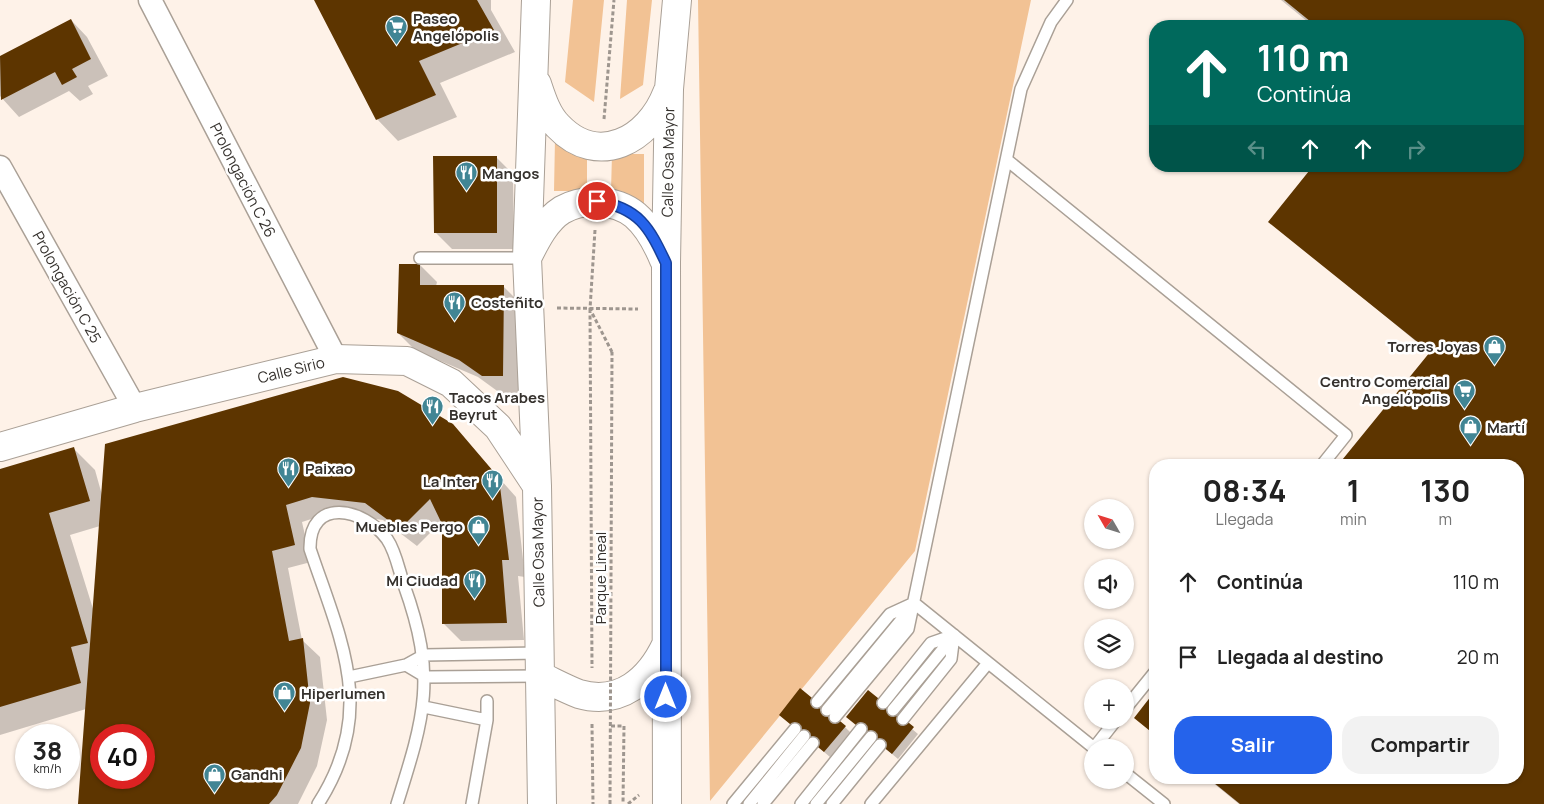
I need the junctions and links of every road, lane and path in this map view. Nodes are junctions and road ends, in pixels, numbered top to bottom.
1 (150, 0) edge
2 (536, 0) edge
3 (677, 0) edge
4 (1067, 0) edge
5 (533, 71) junction
6 (669, 88) junction
7 (1007, 160) junction
8 (0, 167) edge
9 (420, 258) dead end
10 (527, 258) junction
11 (666, 263) junction
12 (530, 308) junction
13 (590, 309) junction
14 (668, 310) junction
15 (612, 352) dead end
16 (336, 359) junction
17 (135, 408) junction
18 (0, 447) edge
19 (1327, 459) edge
20 (537, 486) junction
21 (914, 603) junction
22 (954, 635) junction
23 (666, 644) junction
24 (424, 655) junction
25 (988, 663) junction
26 (406, 665) junction
27 (540, 665) junction
28 (349, 677) junction
29 (426, 677) junction
30 (1149, 679) edge
31 (592, 696) junction
32 (1134, 698) edge
33 (487, 700) dead end
34 (817, 702) dead end
35 (883, 702) dead end
36 (424, 707) junction
37 (893, 710) dead end
38 (831, 713) dead end
39 (903, 718) dead end
40 (487, 720) junction
41 (611, 726) junction
42 (861, 729) dead end
43 (1109, 729) edge
44 (804, 736) junction
45 (871, 737) dead end
46 (1101, 739) edge
47 (1084, 740) edge
48 (880, 745) dead end
49 (1134, 780) edge
50 (318, 804) edge
51 (397, 804) edge
52 (472, 804) edge
53 (542, 804) edge
54 (593, 804) edge
55 (610, 804) edge
56 (623, 804) edge
57 (666, 804) edge
58 (733, 804) edge
59 (749, 804) edge
60 (763, 804) edge
61 (801, 804) edge
62 (816, 804) edge
63 (832, 804) edge
64 (871, 804) edge
65 (1164, 804) edge

1 - 16 street, Prolongación C 26
2 - 5 street, Calle Osa Mayor
3 - 6 street, Calle Osa Mayor
4 - 7 lane
5 - 6 street
5 - 10 street, Calle Osa Mayor
6 - 11 street, Calle Osa Mayor
7 - 19 lane
7 - 21 lane
8 - 17 street, Prolongación C 25
9 - 10 lane
10 - 11 street
10 - 12 street, Calle Osa Mayor
11 - 14 street, Calle Osa Mayor
12 - 13 path
12 - 20 street, Calle Osa Mayor
13 - 14 path
13 - 31 path
14 - 23 street, Calle Osa Mayor
15 - 41 path, Parque Lineal, bridge
16 - 17 street, Calle Sirio
16 - 20 street, Calle Sirio
17 - 18 street, Calle Sirio
20 - 27 street, Calle Osa Mayor
21 - 22 lane
21 - 34 lane
21 - 38 lane
22 - 25 lane
22 - 35 lane
22 - 37 lane
22 - 39 lane
23 - 31 street
23 - 57 street, Calle Osa Mayor
24 - 26 lane
24 - 27 lane
24 - 28 lane
24 - 29 lane
25 - 47 lane
25 - 64 lane
26 - 28 lane
26 - 29 lane
27 - 29 lane
27 - 31 street
27 - 53 street, Calle Osa Mayor
28 - 50 lane
29 - 36 lane
30 - 32 lane
31 - 54 path
33 - 40 lane
36 - 40 lane
36 - 51 lane
40 - 52 lane
41 - 55 path, Parque Lineal, bridge
41 - 56 path
42 - 61 lane
43 - 46 lane
44 - 58 lane
44 - 59 lane
44 - 60 lane
45 - 62 lane
48 - 63 lane
49 - 65 lane

